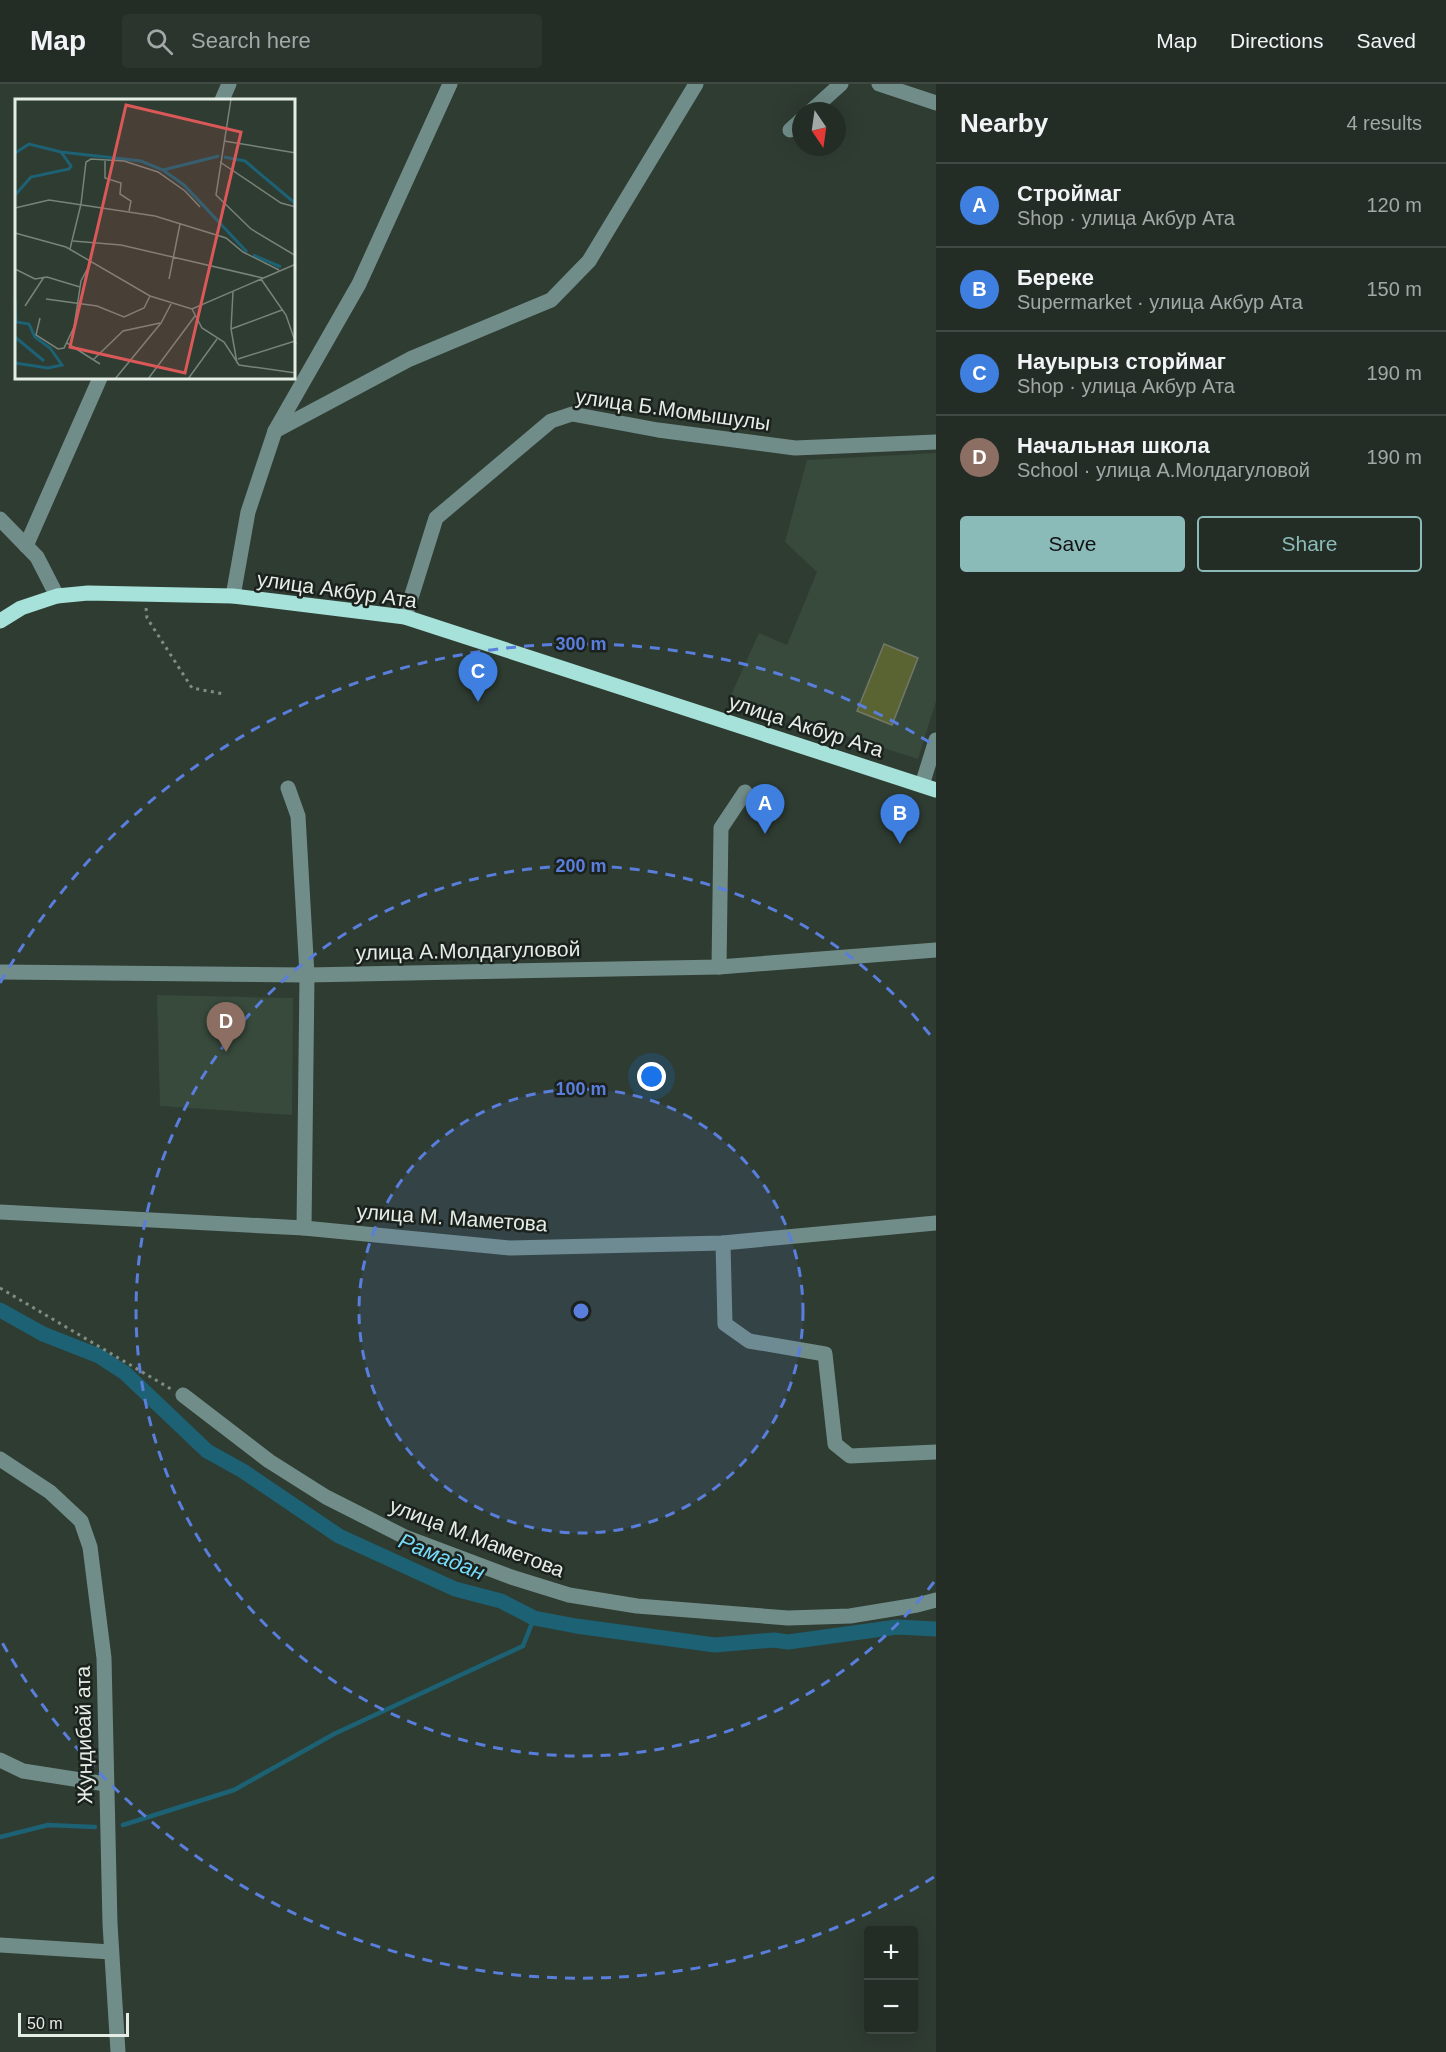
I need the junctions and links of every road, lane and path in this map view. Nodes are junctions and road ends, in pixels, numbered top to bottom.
1 (229, 84) edge
2 (450, 84) edge
3 (696, 84) edge
4 (841, 84) edge
5 (879, 84) edge
6 (222, 99) edge
7 (821, 102) edge
8 (936, 103) edge
9 (99, 380) edge
10 (275, 431) junction
11 (936, 442) edge
12 (0, 519) edge
13 (26, 546) junction
14 (144, 594) junction
15 (57, 596) junction
16 (233, 596) junction
17 (405, 617) junction
18 (0, 621) edge
19 (224, 694) dead end
20 (936, 740) edge
21 (288, 788) dead end
22 (929, 788) edge
23 (745, 792) dead end
24 (936, 950) edge
25 (719, 967) junction
26 (0, 972) edge
27 (307, 975) junction
28 (0, 1212) edge
29 (936, 1223) edge
30 (304, 1228) junction
31 (723, 1243) junction
32 (0, 1288) edge
33 (183, 1395) joint
34 (936, 1452) edge
35 (0, 1459) edge
36 (936, 1600) edge
37 (0, 1760) edge
38 (106, 1784) junction
39 (0, 1945) edge
40 (111, 1952) junction
41 (118, 2052) edge

1 - 6 street
2 - 10 street
3 - 10 street
4 - 7 street
5 - 8 street
9 - 13 street
10 - 16 street
11 - 17 street, улица Б.Момышулы
12 - 13 street
13 - 15 street
14 - 15 main road, улица Акбур Ата
14 - 16 main road, улица Акбур Ата
14 - 19 path
15 - 18 main road, улица Акбур Ата
16 - 17 main road, улица Акбур Ата
17 - 22 main road, улица Акбур Ата
20 - 22 street
21 - 27 street
23 - 25 street
24 - 25 street, улица А.Молдагуловой
25 - 27 street, улица А.Молдагуловой
26 - 27 street, улица А.Молдагуловой
27 - 30 street
28 - 30 street, улица М. Маметова
29 - 31 street, улица М. Маметова
30 - 31 street, улица М. Маметова
31 - 34 street
32 - 33 path
33 - 36 street, улица М.Маметова
35 - 38 street, Жундибай ата
37 - 38 street
38 - 40 street, Жундибай ата
39 - 40 street
40 - 41 street, Жундибай ата

